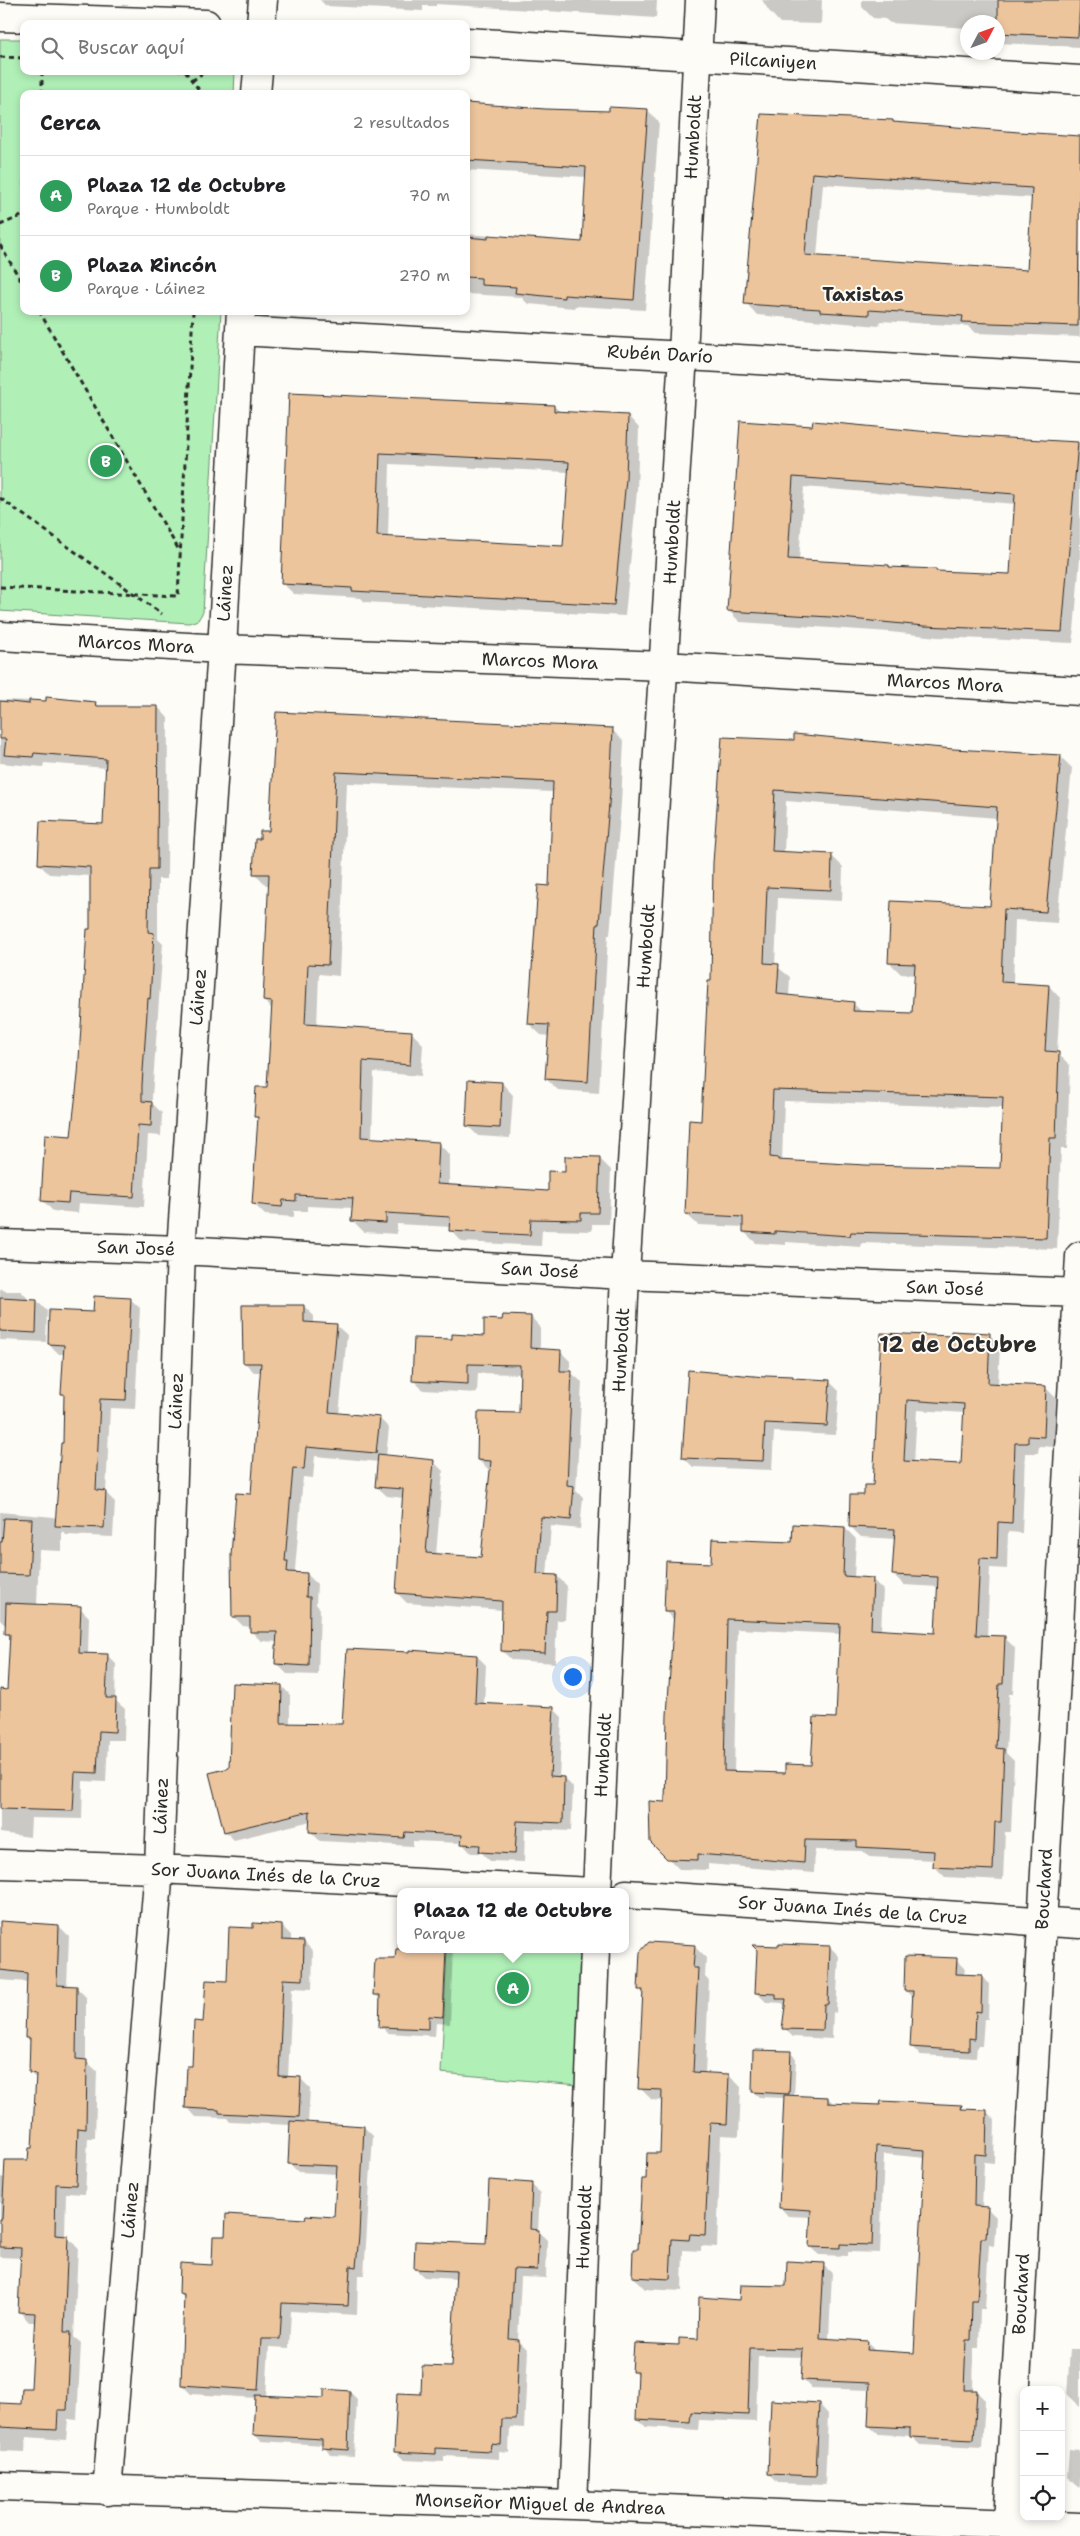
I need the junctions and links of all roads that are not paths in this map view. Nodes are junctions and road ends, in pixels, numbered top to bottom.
1 (263, 0) edge
2 (700, 0) edge
3 (0, 17) edge
4 (88, 20) edge
5 (261, 20) edge
6 (470, 42) edge
7 (696, 56) junction
8 (258, 75) edge
9 (1080, 80) edge
10 (256, 90) edge
11 (240, 321) edge
12 (683, 355) junction
13 (1080, 378) edge
14 (0, 636) edge
15 (222, 649) junction
16 (664, 666) junction
17 (1080, 691) edge
18 (0, 1244) edge
19 (181, 1250) junction
20 (1080, 1256) edge
21 (625, 1275) junction
22 (1079, 1293) edge
23 (0, 1864) edge
24 (159, 1869) junction
25 (517, 1888) edge
26 (597, 1888) edge
27 (629, 1894) edge
28 (1042, 1923) junction
29 (1080, 1924) edge
30 (595, 1953) edge
31 (0, 2486) edge
32 (107, 2491) junction
33 (573, 2505) junction
34 (1008, 2523) junction
35 (1080, 2527) edge

1 - 5 street
2 - 7 street, Humboldt
3 - 4 street
6 - 7 street, Pilcaniyen
7 - 9 street, Pilcaniyen
7 - 12 street, Humboldt
8 - 10 street
11 - 12 street, Rubén Darío
11 - 15 street, Láinez
12 - 13 street, Rubén Darío
12 - 16 street, Humboldt
14 - 15 street, Marcos Mora
15 - 16 street, Marcos Mora
15 - 19 street, Láinez
16 - 17 street, Marcos Mora
16 - 21 street, Humboldt
18 - 19 street, San José
19 - 21 street, San José
19 - 24 street, Láinez
20 - 22 street, Bouchard
21 - 22 street, San José
21 - 26 street, Humboldt
22 - 28 street, Bouchard
23 - 24 street, Sor Juana Inés de la Cruz
24 - 25 street, Sor Juana Inés de la Cruz
24 - 32 street, Láinez
27 - 28 street, Sor Juana Inés de la Cruz
28 - 29 street, Sor Juana Inés de la Cruz
28 - 34 street, Bouchard
30 - 33 street, Humboldt
31 - 32 street, Monseñor Miguel de Andrea
32 - 33 street, Monseñor Miguel de Andrea
33 - 34 street, Monseñor Miguel de Andrea
34 - 35 street, Monseñor Miguel de Andrea

